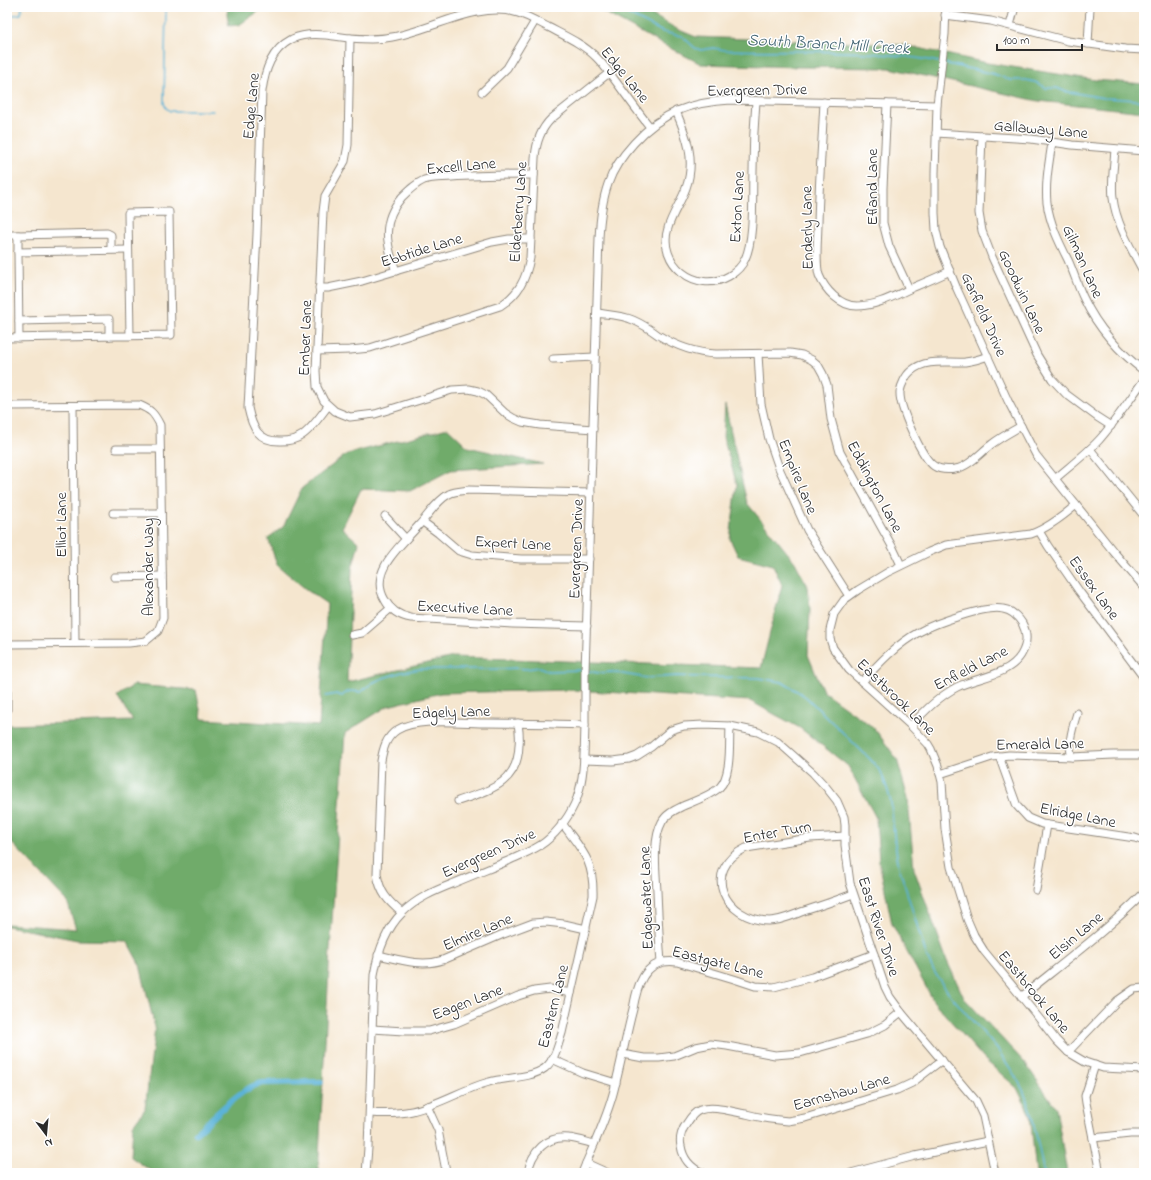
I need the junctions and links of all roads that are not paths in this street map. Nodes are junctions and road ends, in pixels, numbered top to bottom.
1 (946, 7) edge
2 (1015, 7) edge
3 (1090, 7) edge
4 (945, 15) junction
5 (535, 21) junction
6 (1010, 25) junction
7 (350, 38) junction
8 (1088, 44) junction
9 (1144, 50) edge
10 (609, 73) junction
11 (482, 92) dead end
12 (756, 101) junction
13 (824, 102) junction
14 (887, 104) junction
15 (937, 105) junction
16 (676, 111) junction
17 (650, 127) junction
18 (936, 133) junction
19 (982, 136) junction
20 (1052, 143) junction
21 (1116, 149) junction
22 (1144, 151) edge
23 (534, 175) junction
24 (18, 235) junction
25 (7, 236) edge
26 (532, 239) junction
27 (111, 250) junction
28 (128, 250) junction
29 (18, 252) junction
30 (1141, 258) edge
31 (396, 271) junction
32 (950, 271) junction
33 (1144, 272) edge
34 (319, 288) junction
35 (909, 289) junction
36 (597, 313) junction
37 (19, 321) junction
38 (110, 336) junction
39 (130, 336) junction
40 (7, 338) edge
41 (19, 338) junction
42 (317, 350) junction
43 (758, 354) junction
44 (988, 356) junction
45 (595, 357) junction
46 (553, 358) dead end
47 (1144, 371) edge
48 (1144, 380) edge
49 (7, 406) edge
50 (73, 406) junction
51 (328, 406) junction
52 (1021, 426) junction
53 (1111, 426) junction
54 (593, 429) junction
55 (116, 449) dead end
56 (160, 449) junction
57 (1090, 450) junction
58 (1055, 479) junction
59 (591, 493) junction
60 (1076, 506) junction
61 (113, 513) dead end
62 (161, 513) junction
63 (385, 516) dead end
64 (1144, 516) edge
65 (423, 522) junction
66 (1039, 531) junction
67 (406, 539) junction
68 (589, 559) junction
69 (901, 565) junction
70 (114, 576) dead end
71 (162, 576) junction
72 (1144, 587) edge
73 (849, 596) junction
74 (391, 608) junction
75 (587, 626) junction
76 (352, 635) dead end
77 (75, 643) junction
78 (7, 644) edge
79 (7, 675) edge
80 (1144, 678) edge
81 (862, 682) junction
82 (7, 710) edge
83 (1077, 713) dead end
84 (518, 723) junction
85 (585, 726) junction
86 (730, 726) junction
87 (911, 726) junction
88 (1144, 754) edge
89 (999, 756) junction
90 (1072, 757) junction
91 (584, 760) junction
92 (940, 774) junction
93 (458, 801) dead end
94 (562, 823) junction
95 (1047, 825) junction
96 (845, 836) junction
97 (1144, 841) edge
98 (1036, 890) dead end
99 (1144, 892) edge
100 (853, 894) junction
101 (402, 913) junction
102 (586, 929) junction
103 (874, 954) junction
104 (378, 955) junction
105 (661, 962) junction
106 (1144, 988) edge
107 (570, 993) junction
108 (1021, 996) junction
109 (901, 1012) junction
110 (372, 1029) junction
111 (1068, 1052) junction
112 (622, 1054) junction
113 (552, 1059) junction
114 (942, 1060) junction
115 (1095, 1065) junction
116 (1144, 1070) edge
117 (616, 1083) junction
118 (427, 1106) junction
119 (370, 1113) junction
120 (1144, 1134) edge
121 (1092, 1138) junction
122 (988, 1141) junction
123 (594, 1144) junction
124 (586, 1163) junction
125 (446, 1171) dead end
126 (366, 1173) edge
127 (528, 1173) edge
128 (582, 1173) edge
129 (608, 1173) edge
130 (703, 1173) edge
131 (851, 1173) edge
132 (995, 1173) edge
133 (1100, 1173) edge

1 - 4 street, Garfield Drive
2 - 6 street
3 - 8 street
4 - 6 street
4 - 15 street, Garfield Drive
5 - 7 street, Edge Lane
5 - 10 street, Edge Lane
5 - 11 street
6 - 8 street
7 - 34 street, Ember Lane
7 - 51 street, Edge Lane
8 - 9 street
10 - 17 street, Edge Lane
10 - 23 street, Elderberry Lane
12 - 13 street, Evergreen Drive
12 - 16 street, Evergreen Drive
12 - 16 street, Exton Lane
13 - 14 street, Evergreen Drive
13 - 35 street, Enderly Lane
14 - 15 street, Evergreen Drive
14 - 35 street, Efland Lane
15 - 18 street, Garfield Drive
16 - 17 street, Evergreen Drive
17 - 36 street, Evergreen Drive
18 - 19 street, Gallaway Lane
18 - 32 street, Garfield Drive
19 - 20 street, Gallaway Lane
19 - 53 street, Goodwin Lane
20 - 21 street, Gallaway Lane
20 - 47 street, Gilman Lane
21 - 22 street, Gallaway Lane
21 - 30 street
23 - 26 street, Elderberry Lane
23 - 31 street, Excell Lane
24 - 25 street
24 - 27 street
24 - 29 street
26 - 31 street, Ebbtide Lane
26 - 42 street, Elderberry Lane
27 - 28 street
27 - 29 street
28 - 39 street
28 - 39 street
29 - 37 street
30 - 33 street
31 - 34 street, Ebbtide Lane
32 - 35 street, Enderly Lane
32 - 44 street, Garfield Drive
34 - 42 street, Ember Lane
36 - 43 street, Eddington Lane
36 - 45 street, Evergreen Drive
37 - 38 street
37 - 41 street
38 - 39 street
38 - 41 street
40 - 41 street
42 - 51 street, Ember Lane
43 - 69 street, Eddington Lane
43 - 73 street, Empire Lane
44 - 52 street, Garfield Drive
44 - 52 street
45 - 46 street
45 - 54 street, Evergreen Drive
48 - 53 street
49 - 50 street
50 - 56 street, Alexander Way
50 - 77 street, Elliot Lane
51 - 54 street, Ember Lane
52 - 58 street, Garfield Drive
53 - 57 street
54 - 59 street, Evergreen Drive
55 - 56 street
56 - 62 street, Alexander Way
57 - 58 street
57 - 64 street
58 - 60 street, Garfield Drive
59 - 65 street
59 - 68 street, Evergreen Drive
60 - 66 street, Eastbrook Lane
60 - 72 street, Garfield Drive
61 - 62 street
62 - 71 street, Alexander Way
63 - 67 street
65 - 67 street
65 - 68 street, Expert Lane
66 - 69 street, Eastbrook Lane
66 - 80 street, Essex Lane
67 - 74 street
68 - 75 street, Evergreen Drive
69 - 73 street, Eastbrook Lane
70 - 71 street
71 - 77 street, Alexander Way
73 - 81 street, Eastbrook Lane
74 - 75 street, Executive Lane
74 - 76 street
75 - 85 street, Evergreen Drive
77 - 78 street, Alexander Way
79 - 82 street
81 - 87 street, Eastbrook Lane
81 - 87 street, Enfield Lane
83 - 90 street
84 - 85 street, Edgely Lane
84 - 93 street
84 - 101 street, Edgely Lane
85 - 91 street, Evergreen Drive
86 - 91 street, East River Drive
86 - 96 street, East River Drive
86 - 105 street, Edgewater Lane
87 - 92 street, Eastbrook Lane
88 - 90 street, Emerald Lane
89 - 90 street, Emerald Lane
89 - 92 street, Emerald Lane
89 - 95 street, Elridge Lane
91 - 94 street, Evergreen Drive
92 - 108 street, Eastbrook Lane
94 - 101 street, Evergreen Drive
94 - 102 street, Eastern Lane
95 - 97 street, Elridge Lane
95 - 98 street
96 - 100 street, East River Drive
96 - 100 street, Enter Turn
99 - 108 street, Elsin Lane
100 - 103 street, East River Drive
101 - 104 street, Evergreen Drive
102 - 104 street, Elmire Lane
102 - 107 street, Eastern Lane
103 - 105 street, Eastgate Lane
103 - 109 street, East River Drive
104 - 110 street, Evergreen Drive
105 - 112 street, Eastgate Lane
106 - 111 street
107 - 110 street, Eagen Lane
107 - 113 street, Eastern Lane
108 - 111 street, Eastbrook Lane
109 - 112 street
109 - 114 street, East River Drive
110 - 119 street, Evergreen Drive
111 - 115 street, Eastbrook Lane
112 - 117 street, Eastgate Lane
113 - 117 street
113 - 118 street, Eastern Lane
114 - 122 street, East River Drive
114 - 130 street, Earnshaw Lane
115 - 116 street, Eastbrook Lane
115 - 121 street
117 - 123 street, Eastgate Lane
118 - 119 street, Eastern Lane
118 - 125 street
119 - 126 street, Evergreen Drive
120 - 121 street
121 - 133 street
122 - 131 street
122 - 132 street, East River Drive
123 - 124 street, Eastgate Lane
123 - 127 street
124 - 128 street, Eastgate Lane
124 - 129 street

